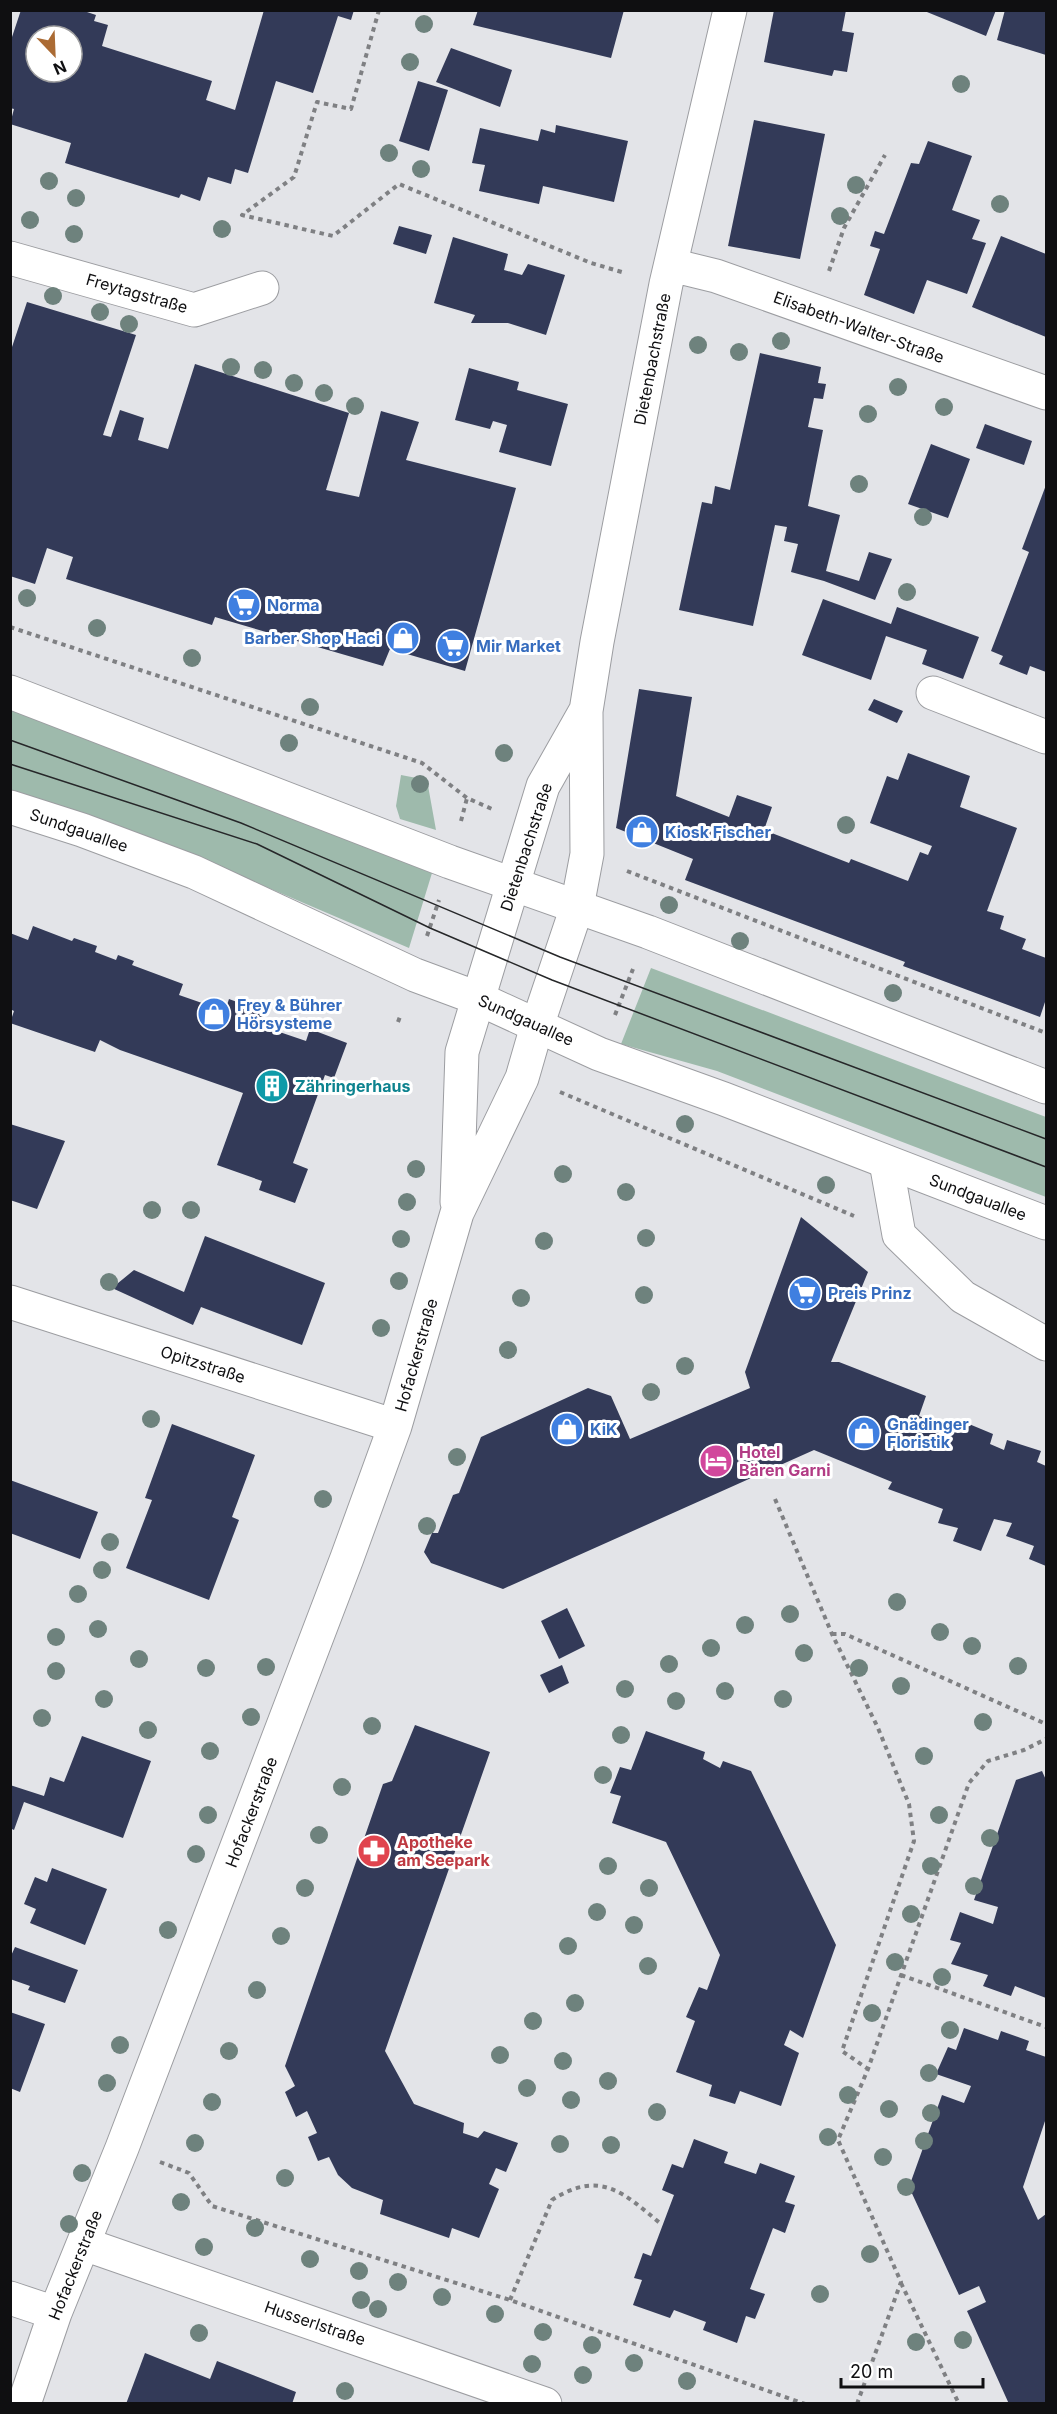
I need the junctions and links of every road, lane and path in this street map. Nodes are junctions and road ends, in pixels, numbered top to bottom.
1 (379, 10) edge
2 (730, 10) edge
3 (885, 155) dead end
4 (10, 258) edge
5 (668, 275) junction
6 (262, 288) dead end
7 (814, 312) junction
8 (1047, 393) edge
9 (10, 627) edge
10 (10, 692) edge
11 (933, 693) dead end
12 (586, 711) junction
13 (1047, 737) edge
14 (10, 807) edge
15 (587, 854) junction
16 (450, 862) junction
17 (514, 885) junction
18 (577, 908) junction
19 (648, 932) junction
20 (492, 955) joint
21 (415, 975) junction
22 (552, 980) joint
23 (477, 998) junction
24 (398, 1022) dead end
25 (537, 1026) junction
26 (1047, 1033) edge
27 (599, 1053) junction
28 (522, 1078) junction
29 (1047, 1087) edge
30 (585, 1102) junction
31 (886, 1162) junction
32 (457, 1213) junction
33 (1047, 1223) edge
34 (899, 1234) junction
35 (10, 1302) edge
36 (1047, 1344) edge
37 (395, 1426) junction
38 (776, 1499) dead end
39 (832, 1634) junction
40 (1047, 1724) edge
41 (1047, 1740) edge
42 (901, 1975) junction
43 (1047, 2027) edge
44 (868, 2069) junction
45 (123, 2148) junction
46 (661, 2224) dead end
47 (84, 2244) junction
48 (901, 2282) junction
49 (10, 2298) edge
50 (510, 2300) junction
51 (56, 2313) junction
52 (24, 2403) edge
53 (545, 2403) edge
54 (804, 2403) edge
55 (857, 2403) edge
56 (959, 2403) edge

1 - 5 path
2 - 5 street, Dietenbachstraße
3 - 7 path
4 - 6 street, Freytagstraße
5 - 7 street, Elisabeth-Walter-Straße
5 - 12 street, Dietenbachstraße
7 - 8 street, Elisabeth-Walter-Straße
9 - 16 path
10 - 16 street
11 - 13 street
12 - 15 street, Dietenbachstraße
12 - 17 street, Dietenbachstraße
14 - 21 street, Sundgauallee
15 - 18 street, Dietenbachstraße
15 - 26 path
16 - 17 street
16 - 21 path
17 - 18 street
17 - 20 street, Dietenbachstraße
18 - 19 street
18 - 22 street, Dietenbachstraße
19 - 27 path
19 - 29 street
20 - 23 street, Hofackerstraße
21 - 23 street, Sundgauallee
21 - 24 path
22 - 25 street, Hofackerstraße
23 - 25 street, Sundgauallee
23 - 32 street, Hofackerstraße
25 - 27 street, Sundgauallee
25 - 28 street, Hofackerstraße
27 - 30 path
27 - 31 street, Sundgauallee
28 - 30 path
28 - 32 street, Hofackerstraße
30 - 34 path
31 - 33 street, Sundgauallee
31 - 34 street
32 - 37 street, Hofackerstraße
34 - 36 street
35 - 37 street, Opitzstraße
37 - 45 street, Hofackerstraße
38 - 39 path
39 - 40 path
39 - 44 path
41 - 42 path
42 - 43 path
42 - 44 path
44 - 48 path
45 - 47 street, Hofackerstraße
45 - 50 path
46 - 50 path
47 - 51 street, Hofackerstraße
47 - 53 street, Husserlstraße
48 - 55 path
48 - 56 path
49 - 51 street
50 - 54 path
51 - 52 street, Hofackerstraße

